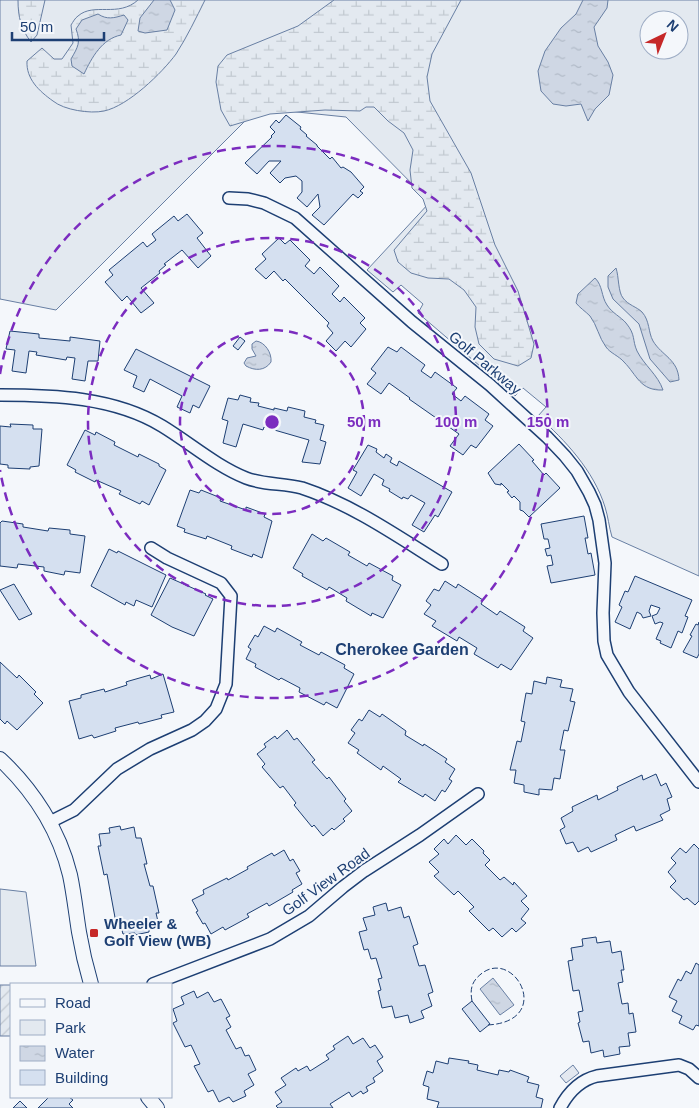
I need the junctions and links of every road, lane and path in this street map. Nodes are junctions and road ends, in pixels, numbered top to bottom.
1 (229, 198) dead end
2 (0, 395) edge
3 (152, 548) dead end
4 (442, 564) dead end
5 (0, 759) edge
6 (699, 782) edge
7 (478, 794) dead end
8 (50, 822) junction
9 (91, 983) edge
10 (156, 983) edge
11 (699, 1078) edge
12 (149, 1098) edge
13 (157, 1108) edge
14 (560, 1108) edge

1 - 6 street, Golf Parkway
2 - 4 street
3 - 8 street
5 - 8 street
7 - 10 street, Golf View Road
8 - 9 street
11 - 14 street
12 - 13 street

